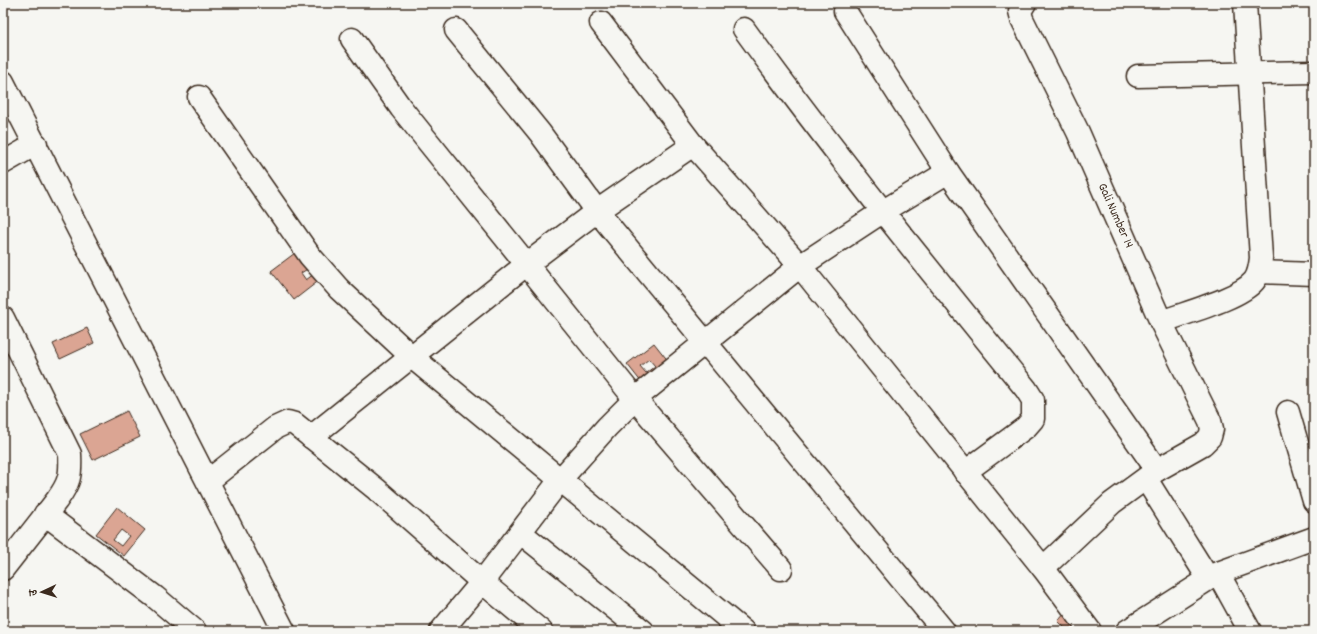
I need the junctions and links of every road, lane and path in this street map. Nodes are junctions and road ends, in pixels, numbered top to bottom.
1 (1025, 3) edge
2 (1245, 3) edge
3 (844, 11) dead end
4 (602, 23) dead end
5 (744, 29) dead end
6 (456, 30) dead end
7 (352, 39) dead end
8 (1314, 72) edge
9 (1251, 74) junction
10 (1138, 76) dead end
11 (6, 94) edge
12 (199, 97) dead end
13 (36, 144) junction
14 (693, 145) junction
15 (3, 163) edge
16 (948, 172) junction
17 (597, 211) junction
18 (882, 212) junction
19 (527, 264) junction
20 (800, 266) junction
21 (1259, 272) junction
22 (1314, 274) edge
23 (3, 318) edge
24 (1161, 322) junction
25 (705, 341) junction
26 (412, 357) junction
27 (635, 399) junction
28 (1288, 412) dead end
29 (311, 437) junction
30 (965, 472) junction
31 (1152, 475) junction
32 (560, 480) junction
33 (208, 481) junction
34 (1314, 501) edge
35 (45, 514) junction
36 (521, 533) junction
37 (1314, 538) edge
38 (1043, 568) junction
39 (3, 569) edge
40 (782, 569) dead end
41 (1213, 576) junction
42 (482, 582) junction
43 (195, 631) edge
44 (284, 631) edge
45 (441, 631) edge
46 (542, 631) edge
47 (643, 631) edge
48 (743, 631) edge
49 (944, 631) edge
50 (1090, 631) edge
51 (1127, 631) edge
52 (1250, 631) edge

1 - 24 street, Gali Number 14
2 - 9 street
3 - 16 street
4 - 14 street
5 - 18 street
6 - 17 street
7 - 19 street
8 - 9 street
9 - 10 street
9 - 21 street
11 - 13 street
12 - 26 street
13 - 15 street
13 - 33 street
14 - 17 street
14 - 20 street
16 - 18 street
16 - 31 street
17 - 19 street
17 - 25 street
18 - 20 street
18 - 30 street
19 - 26 street
19 - 27 street
20 - 25 street
20 - 30 street
21 - 22 street
21 - 24 street
23 - 35 street
24 - 31 street, Gali Number 14
25 - 27 street
25 - 49 street
26 - 29 street
26 - 32 street
27 - 32 street
27 - 40 street
28 - 34 street
29 - 33 street
29 - 42 street
30 - 38 street
31 - 38 street
31 - 41 street
32 - 36 street
32 - 48 street
33 - 44 street
35 - 39 street
35 - 43 street
36 - 42 street
36 - 47 street
37 - 41 street
38 - 50 street
41 - 51 street
41 - 52 street
42 - 45 street
42 - 46 street

